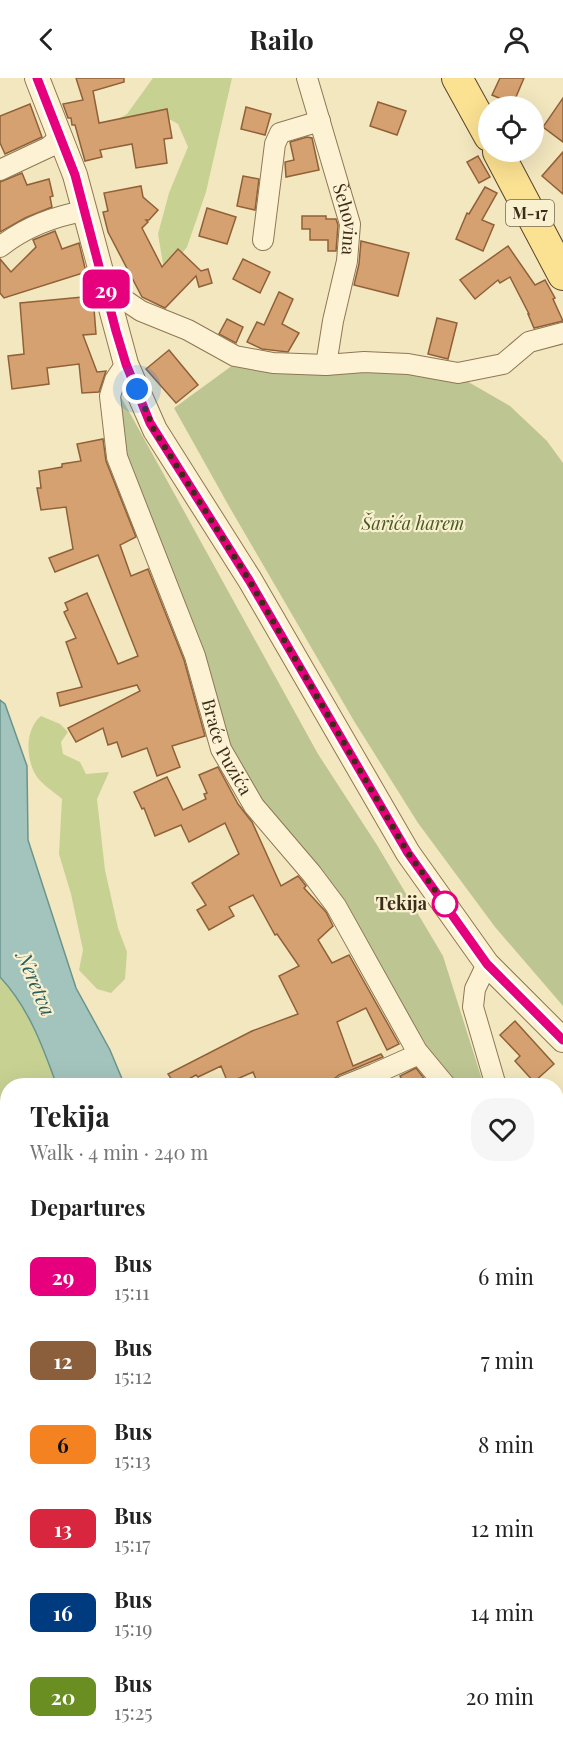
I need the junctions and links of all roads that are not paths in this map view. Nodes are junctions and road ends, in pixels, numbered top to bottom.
1 (37, 78) edge
2 (307, 78) edge
3 (457, 78) edge
4 (478, 116) edge
5 (320, 121) junction
6 (60, 137) junction
7 (503, 162) edge
8 (0, 170) edge
9 (85, 212) junction
10 (263, 240) dead end
11 (0, 247) edge
12 (563, 275) edge
13 (105, 287) junction
14 (563, 333) edge
15 (126, 364) junction
16 (326, 365) junction
17 (487, 964) junction
18 (563, 1040) edge
19 (419, 1054) junction
20 (363, 1078) edge
21 (439, 1078) edge
22 (494, 1078) edge

1 - 6 street
2 - 5 street, Šehovina
3 - 4 main road
5 - 10 street
5 - 16 street, Šehovina
6 - 8 street
6 - 9 street
7 - 12 main road, M-17
9 - 11 street
9 - 13 street
13 - 15 street
13 - 16 street
14 - 16 street
15 - 17 street
15 - 19 street, Braće Puzića
17 - 18 street
17 - 22 street
19 - 20 street
19 - 21 street, Braće Puzića

